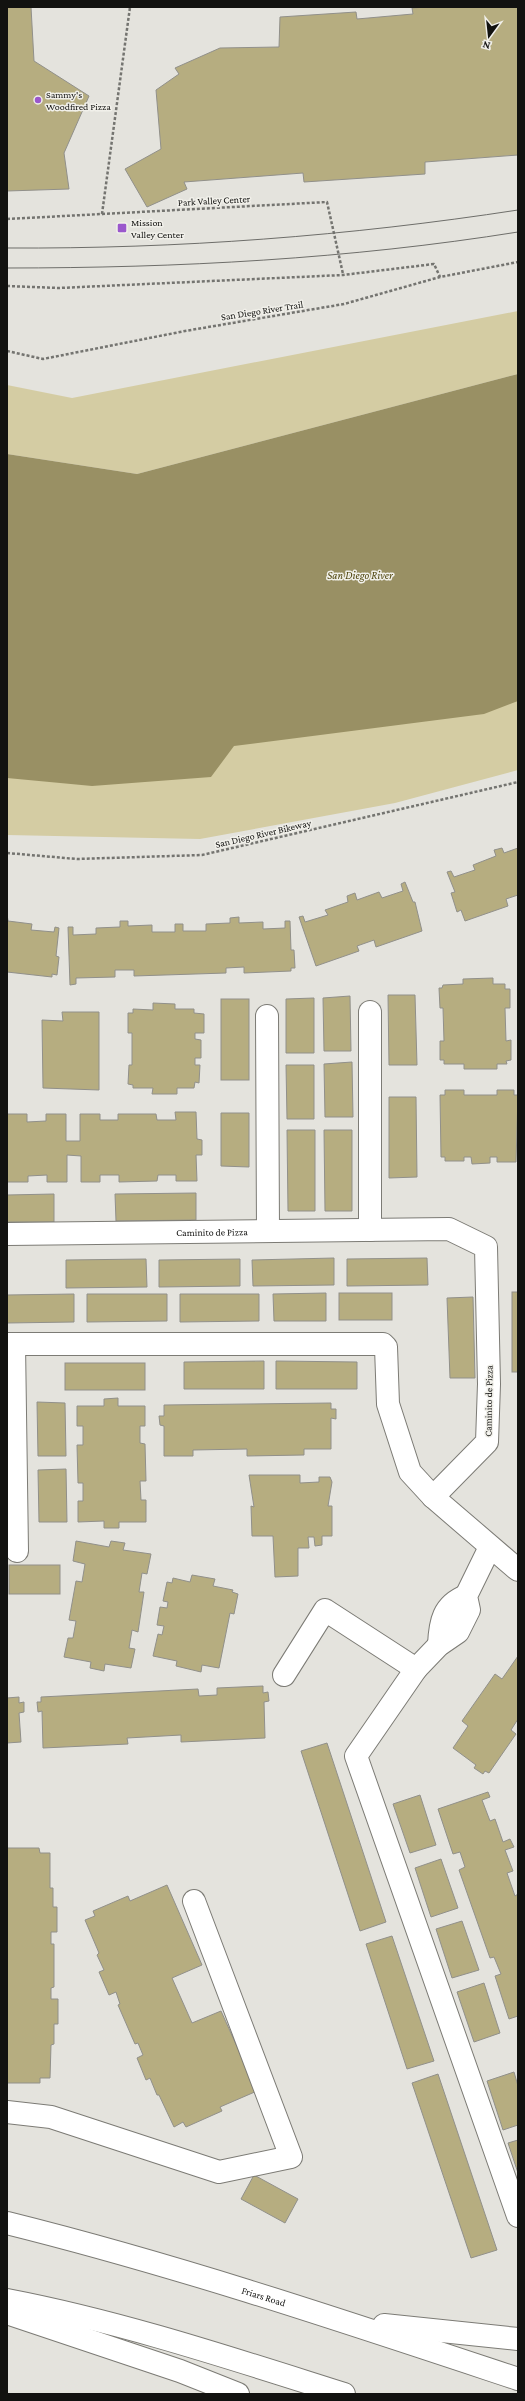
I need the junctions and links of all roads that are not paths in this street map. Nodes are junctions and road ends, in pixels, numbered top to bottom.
1 (370, 1012) dead end
2 (267, 1016) dead end
3 (370, 1230) junction
4 (268, 1231) junction
5 (7, 1234) edge
6 (10, 1344) edge
7 (433, 1496) junction
8 (490, 1547) junction
9 (17, 1551) dead end
10 (518, 1570) edge
11 (416, 1669) junction
12 (284, 1675) dead end
13 (194, 1900) dead end
14 (7, 2112) edge
15 (518, 2216) edge
16 (7, 2223) edge
17 (7, 2300) edge
18 (7, 2313) edge
19 (343, 2321) junction
20 (518, 2339) edge
21 (518, 2379) edge
22 (238, 2394) edge
23 (344, 2394) edge

1 - 3 main road
2 - 4 main road
3 - 4 main road, Caminito de Pizza
3 - 7 main road, Caminito de Pizza
4 - 5 main road, Caminito de Pizza
6 - 7 main road
6 - 9 main road
7 - 8 main road
8 - 10 main road
8 - 11 main road
11 - 12 main road
11 - 15 main road
13 - 14 main road
16 - 19 main road, Friars Road
17 - 23 main road
18 - 22 main road
19 - 20 main road
19 - 21 main road, Friars Road

